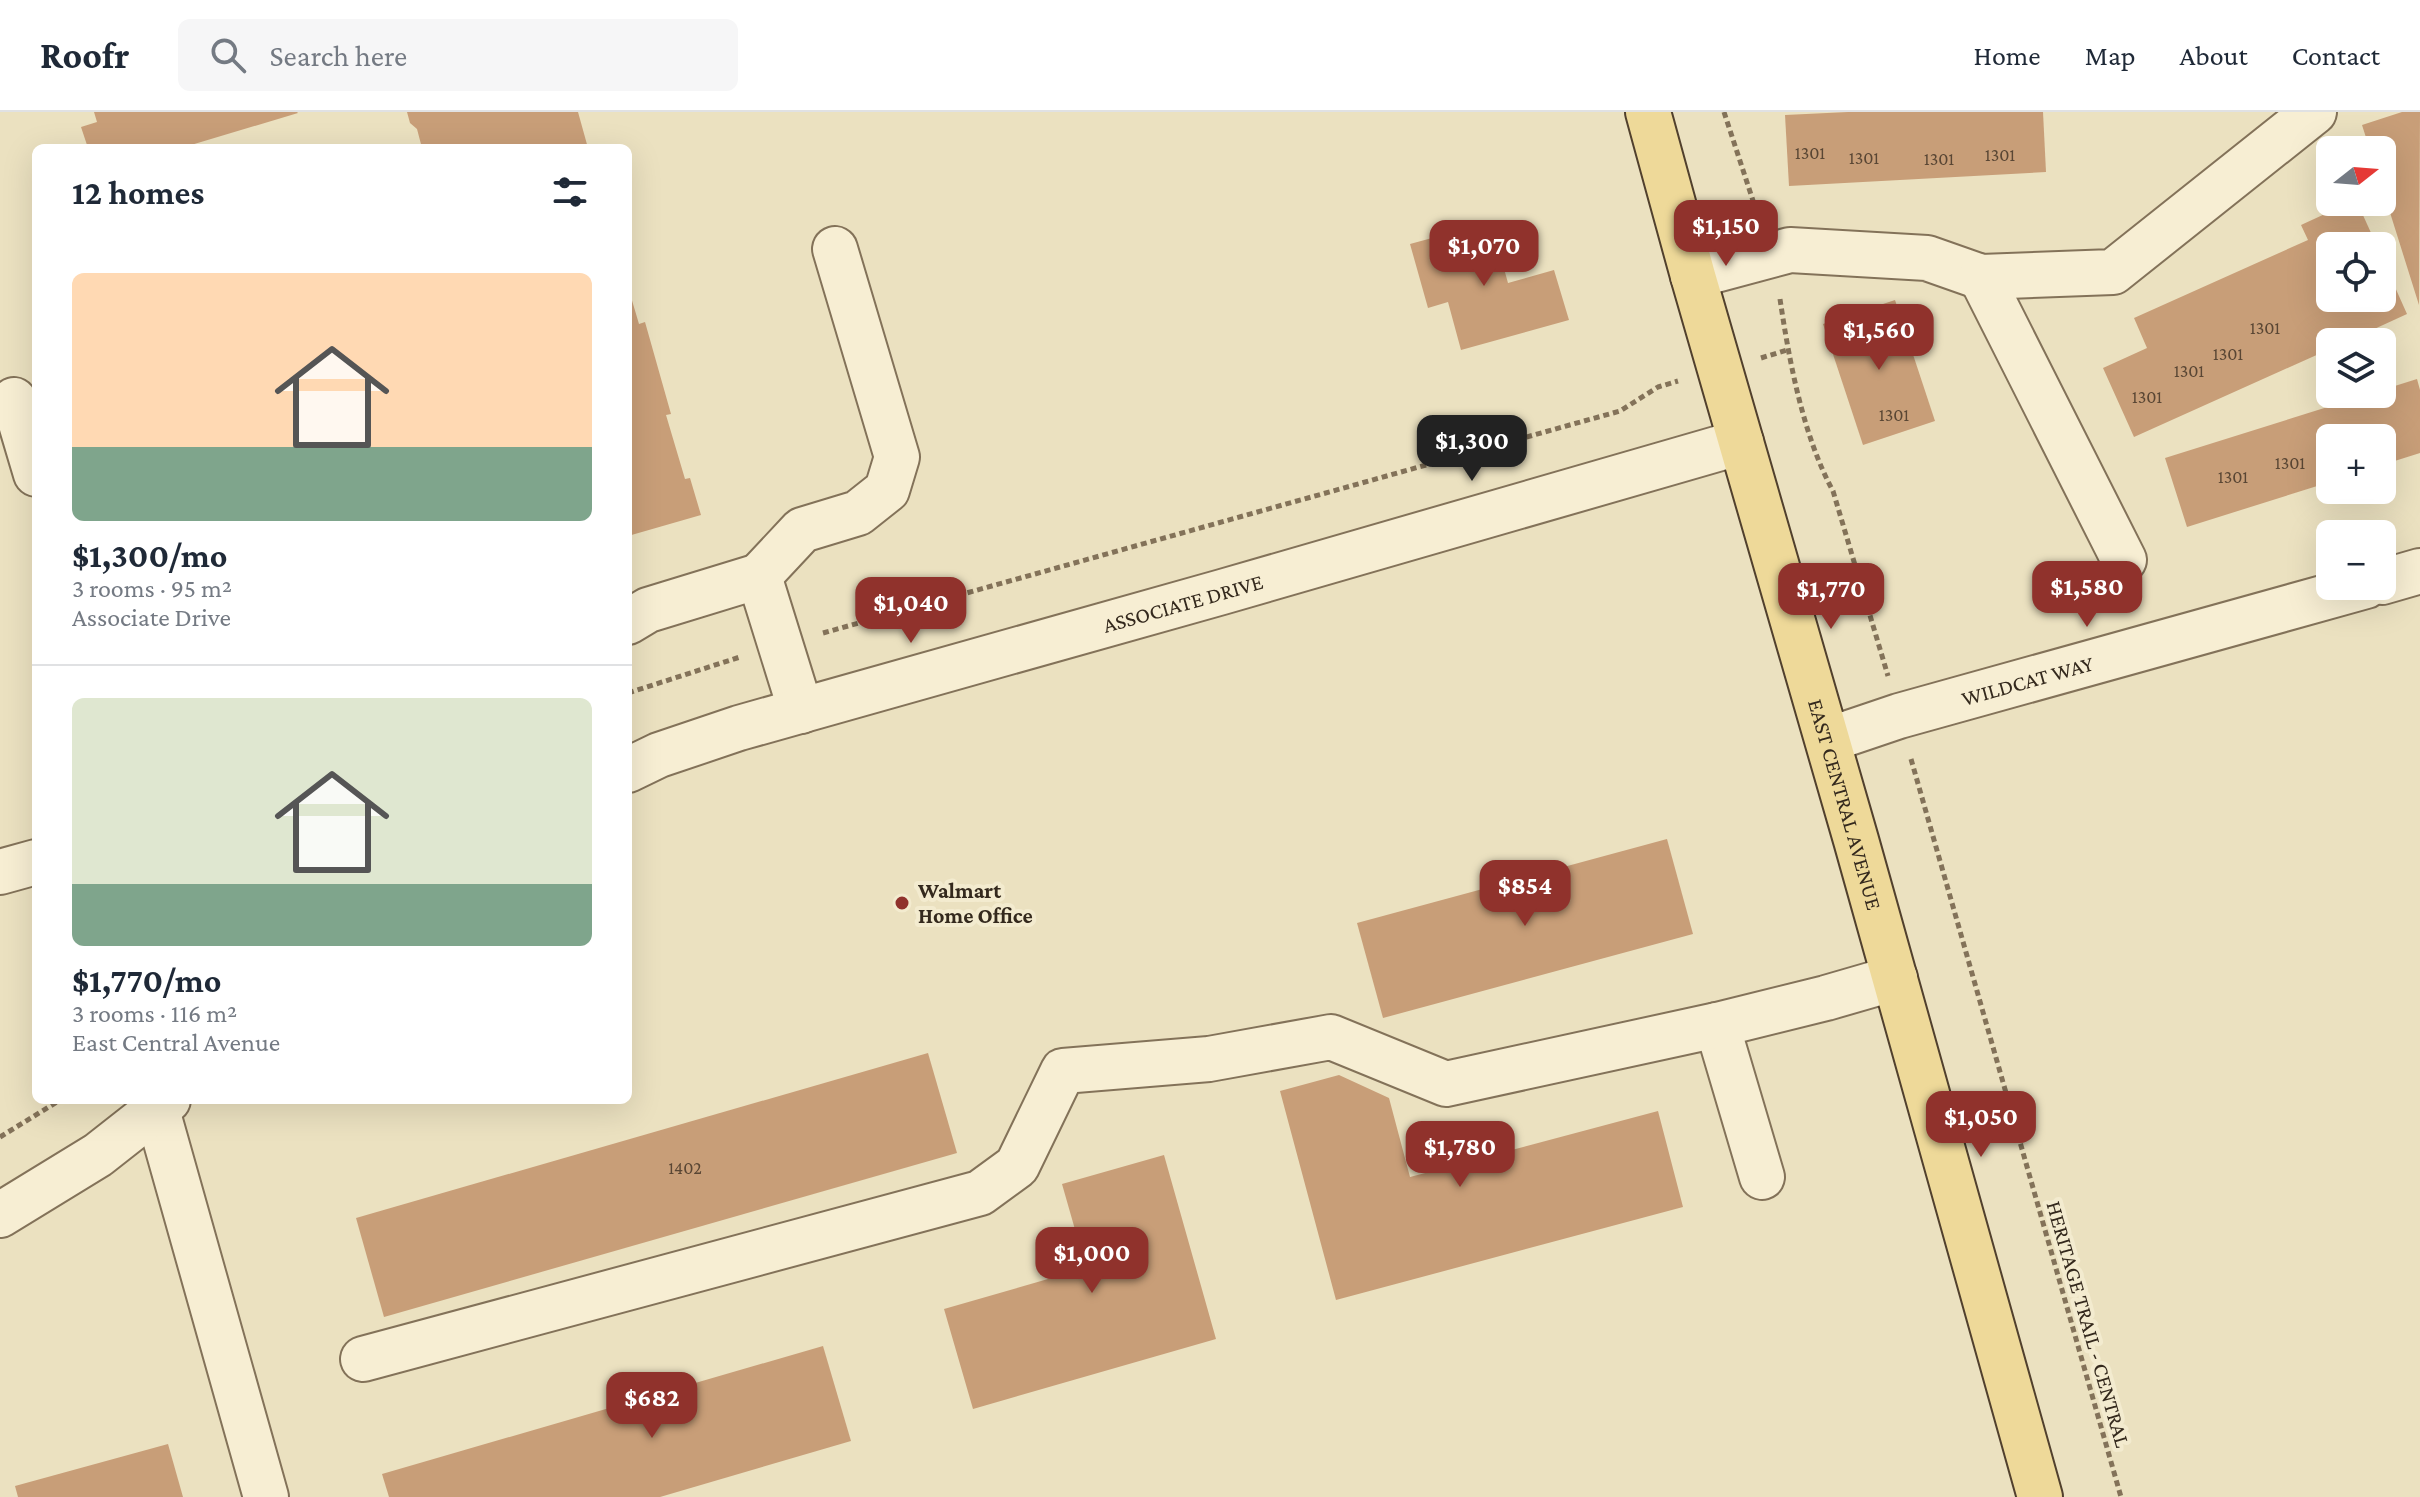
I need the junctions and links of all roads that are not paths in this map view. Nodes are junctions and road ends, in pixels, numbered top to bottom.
1 (1648, 112) edge
2 (2314, 112) edge
3 (835, 249) dead end
4 (1693, 276) junction
5 (1981, 277) junction
6 (17, 400) edge
7 (1741, 442) junction
8 (32, 458) edge
9 (2124, 560) dead end
10 (2420, 571) edge
11 (759, 576) junction
12 (2396, 578) edge
13 (2316, 600) edge
14 (632, 620) edge
15 (801, 711) junction
16 (1828, 740) junction
17 (632, 768) edge
18 (32, 863) edge
19 (0, 872) edge
20 (1895, 978) junction
21 (1717, 1025) junction
22 (162, 1105) edge
23 (1762, 1177) dead end
24 (0, 1215) edge
25 (363, 1359) dead end
26 (266, 1497) edge
27 (2040, 1497) edge

1 - 4 main road, EAST CENTRAL AVENUE
2 - 5 street
3 - 11 street
4 - 5 street
4 - 7 main road, EAST CENTRAL AVENUE
5 - 9 street
6 - 8 street
7 - 15 street, ASSOCIATE DRIVE
7 - 16 main road, EAST CENTRAL AVENUE
10 - 12 street
11 - 14 street
11 - 15 street
13 - 16 street, WILDCAT WAY
15 - 17 street, ASSOCIATE DRIVE
16 - 20 main road, EAST CENTRAL AVENUE
18 - 19 street
20 - 21 street
20 - 27 main road, EAST CENTRAL AVENUE
21 - 23 street
21 - 25 street
22 - 24 street
22 - 26 street

